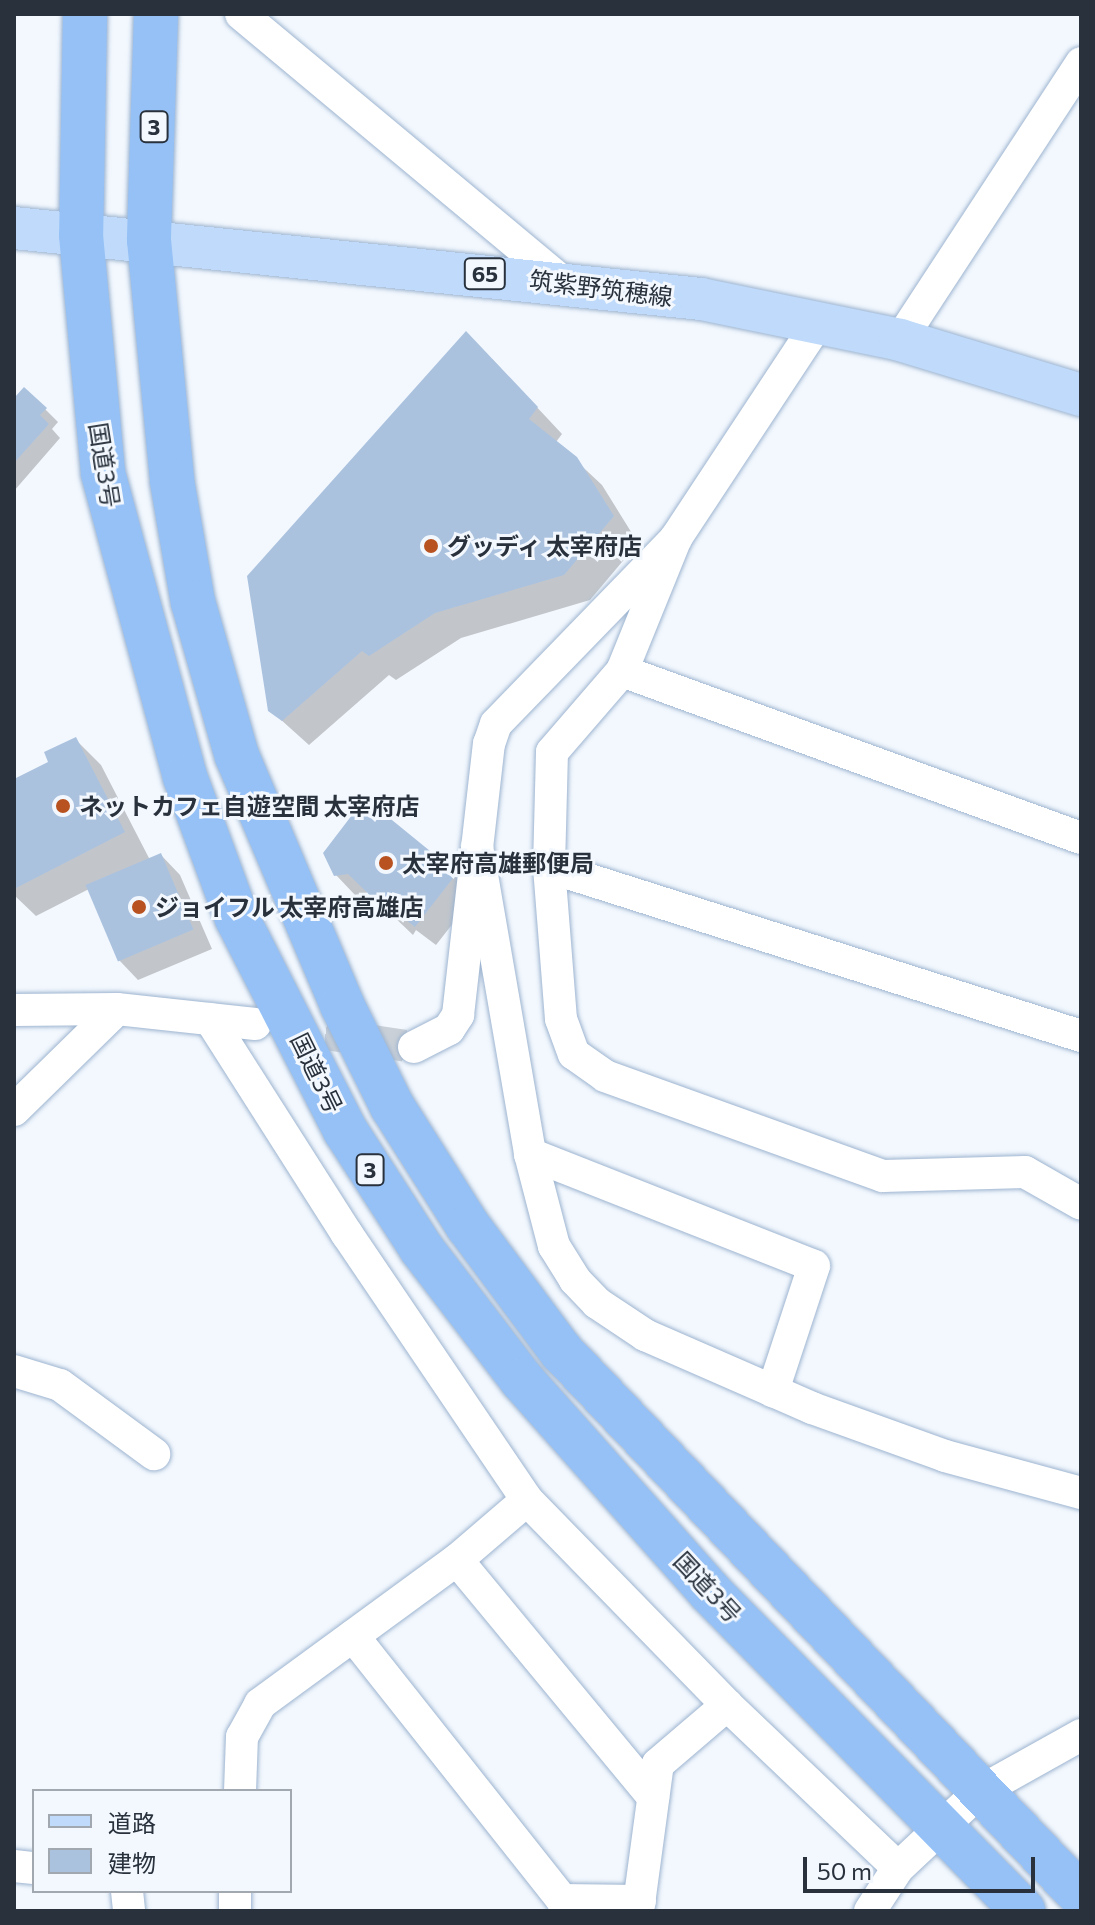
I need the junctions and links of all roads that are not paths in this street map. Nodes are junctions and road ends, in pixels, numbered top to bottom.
1 (85, 14) edge
2 (156, 14) edge
3 (241, 14) edge
4 (1081, 63) edge
5 (14, 228) edge
6 (81, 235) junction
7 (149, 240) junction
8 (14, 254) edge
9 (564, 283) junction
10 (819, 321) junction
11 (900, 340) junction
12 (1081, 395) edge
13 (676, 538) junction
14 (622, 671) junction
15 (1081, 838) edge
16 (477, 846) junction
17 (549, 867) junction
18 (117, 1009) junction
19 (14, 1010) edge
20 (210, 1019) junction
21 (255, 1024) tunnel mouth
22 (1081, 1036) edge
23 (414, 1047) tunnel mouth
24 (14, 1110) edge
25 (530, 1154) junction
26 (1081, 1204) edge
27 (14, 1371) edge
28 (773, 1391) junction
29 (154, 1454) dead end
30 (1081, 1493) edge
31 (527, 1500) junction
32 (457, 1560) junction
33 (353, 1636) junction
34 (727, 1705) junction
35 (1081, 1735) edge
36 (240, 1789) edge
37 (979, 1792) junction
38 (653, 1797) junction
39 (942, 1826) junction
40 (898, 1868) junction
41 (1081, 1896) edge
42 (639, 1906) edge
43 (870, 1911) edge
44 (1023, 1911) edge

1 - 6 highway, 国道3号 / 3
2 - 7 highway, 3
3 - 9 street
4 - 11 street
5 - 6 main road, 筑紫野筑穂線 / 65
6 - 7 main road, 筑紫野筑穂線 / 65
6 - 8 street
6 - 39 highway, 国道3号 / 3
7 - 9 main road, 筑紫野筑穂線 / 65
7 - 37 highway, 3
9 - 10 main road, 筑紫野筑穂線 / 65
10 - 11 main road, 筑紫野筑穂線 / 65
10 - 13 street
11 - 12 main road, 筑紫野筑穂線 / 65
13 - 14 street
13 - 16 street
14 - 15 street
14 - 17 street
16 - 23 street
16 - 25 street
17 - 22 street
17 - 26 street
18 - 19 street
18 - 20 street
18 - 24 street
20 - 21 street
20 - 31 street
25 - 28 street
25 - 28 street
27 - 29 street
28 - 30 street
31 - 32 street
31 - 34 street
32 - 33 street
32 - 38 street
33 - 36 street
33 - 42 street
34 - 38 street
34 - 40 street
35 - 37 street
37 - 39 street
37 - 41 highway, 3
38 - 42 street
39 - 40 street
39 - 44 highway, 国道3号 / 3
40 - 43 street

